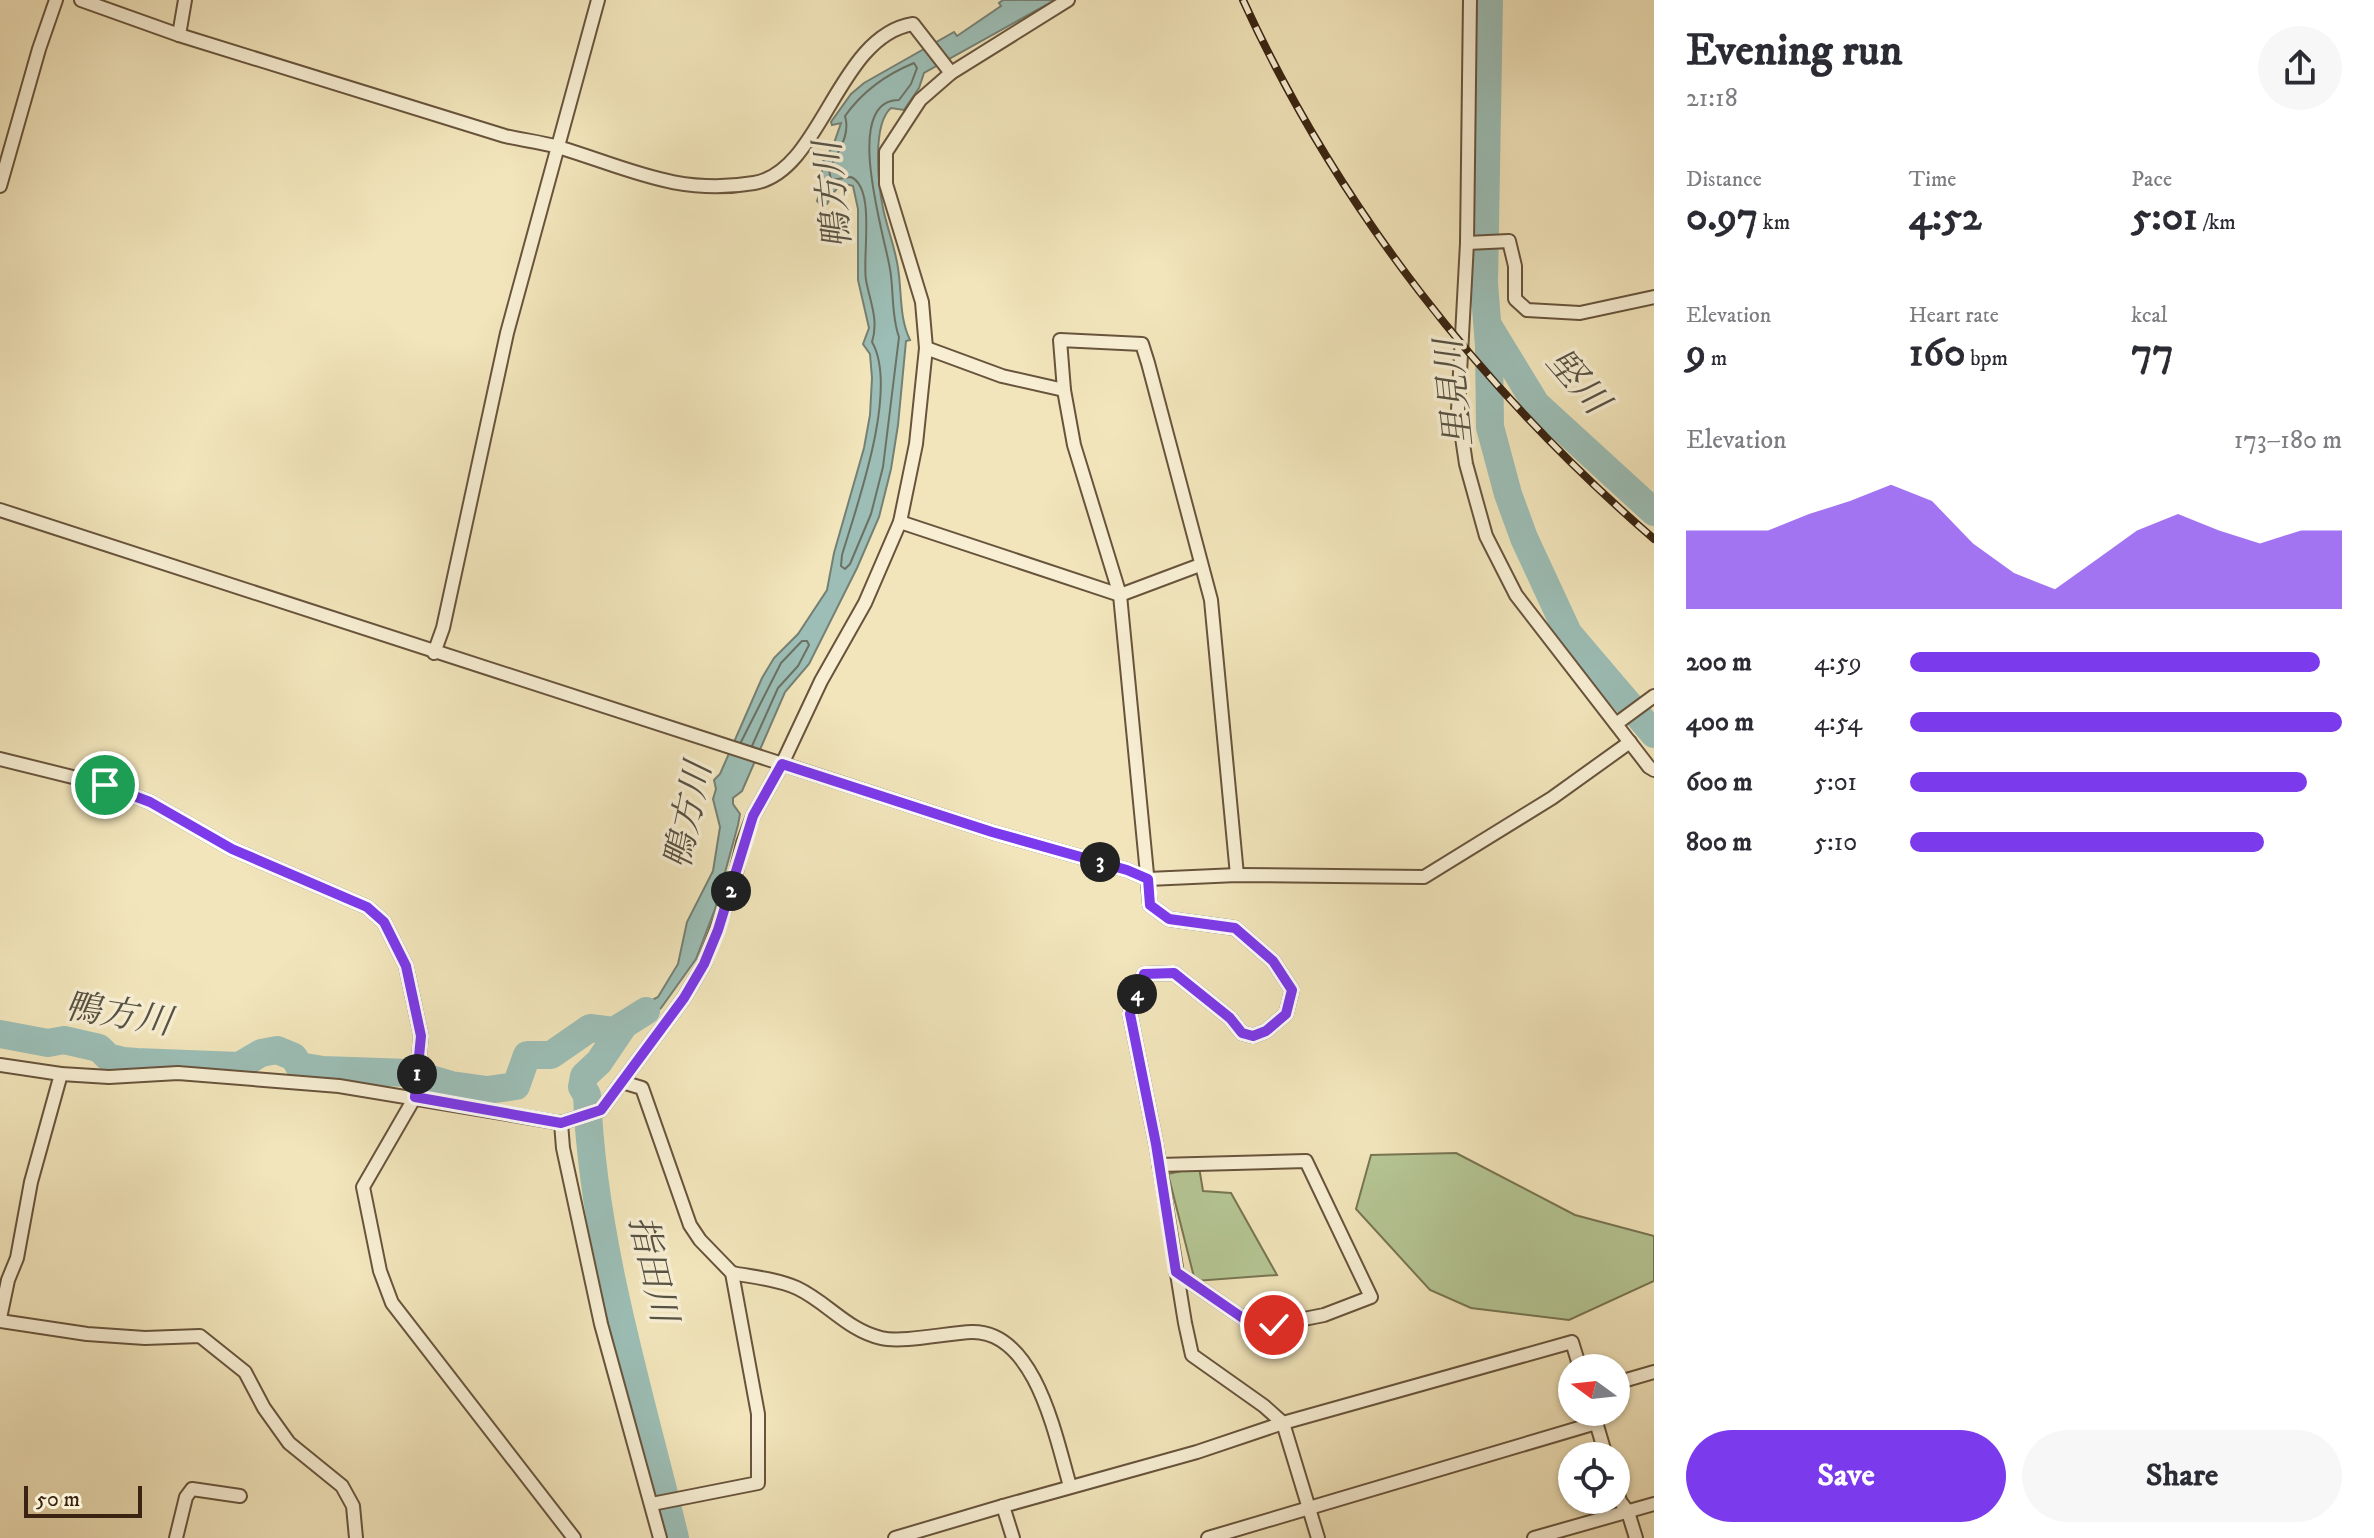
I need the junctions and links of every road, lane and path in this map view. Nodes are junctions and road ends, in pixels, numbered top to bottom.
1 (56, 0) edge
2 (81, 0) edge
3 (185, 0) edge
4 (598, 0) edge
5 (1068, 0) edge
6 (1470, 0) edge
7 (179, 35) junction
8 (951, 73) junction
9 (557, 147) junction
10 (0, 186) edge
11 (1467, 243) junction
12 (1654, 297) edge
13 (926, 348) junction
14 (1064, 390) junction
15 (0, 510) edge
16 (900, 522) junction
17 (1200, 565) junction
18 (1120, 595) junction
19 (434, 653) junction
20 (1654, 696) edge
21 (1616, 724) junction
22 (1630, 742) junction
23 (0, 759) edge
24 (782, 764) junction
25 (1654, 770) edge
26 (1237, 875) junction
27 (1148, 879) junction
28 (0, 1065) edge
29 (61, 1074) junction
30 (622, 1082) junction
31 (415, 1091) junction
32 (565, 1121) junction
33 (1159, 1165) junction
34 (1176, 1272) junction
35 (732, 1273) junction
36 (0, 1320) edge
37 (1576, 1354) edge
38 (1654, 1372) edge
39 (1630, 1379) edge
40 (1283, 1423) junction
41 (1567, 1426) edge
42 (1070, 1486) junction
43 (240, 1496) dead end
44 (652, 1504) junction
45 (1654, 1504) edge
46 (1003, 1506) junction
47 (1310, 1508) junction
48 (1630, 1511) edge
49 (1621, 1514) edge
50 (1629, 1514) edge
51 (176, 1538) edge
52 (356, 1538) edge
53 (574, 1538) edge
54 (660, 1538) edge
55 (895, 1538) edge
56 (1013, 1538) edge
57 (1208, 1538) edge
58 (1318, 1538) edge
59 (1534, 1538) edge
60 (1636, 1538) edge

1 - 10 street
2 - 7 street
3 - 7 street
4 - 9 street
5 - 8 street
6 - 11 street
7 - 9 street
8 - 9 street
8 - 13 street
9 - 19 street
11 - 12 street
11 - 21 street
13 - 14 street
13 - 16 street
14 - 17 street
14 - 18 street
15 - 19 street
16 - 18 street
16 - 24 street
17 - 18 street
17 - 26 street
18 - 27 street
19 - 24 street
20 - 21 street
21 - 22 street
22 - 25 street
22 - 26 street
23 - 31 street
24 - 27 street
24 - 30 street
26 - 27 street
27 - 33 street
28 - 29 street
29 - 31 street
29 - 36 street
30 - 32 street
30 - 35 street
31 - 32 street
31 - 53 street
32 - 44 street
33 - 34 street
33 - 34 street
34 - 40 street
35 - 42 street
35 - 44 street
36 - 52 street
37 - 40 street
38 - 39 street
40 - 42 street
40 - 47 street
41 - 47 street
42 - 46 street
43 - 51 street
44 - 54 street
45 - 48 street
46 - 55 street
46 - 56 street
47 - 57 street
47 - 58 street
49 - 59 street
50 - 60 street

